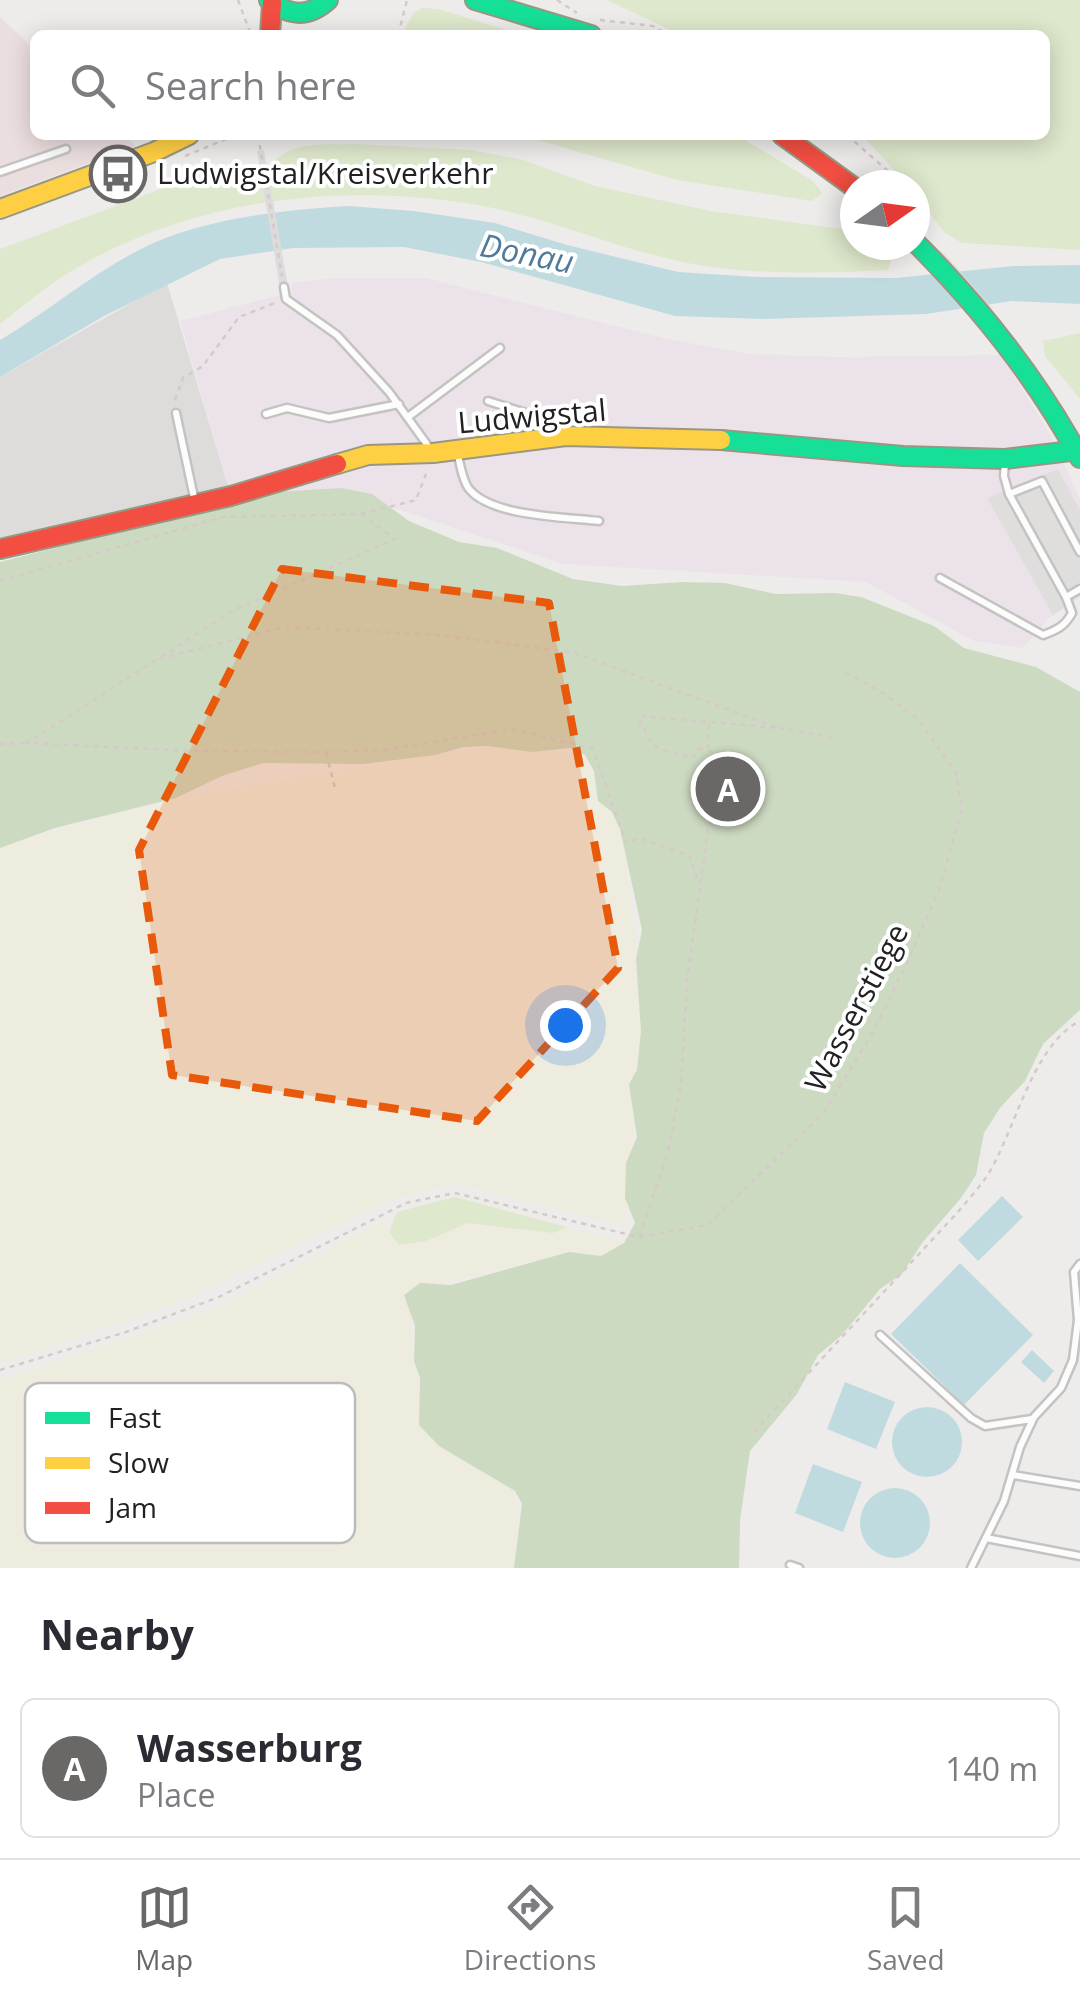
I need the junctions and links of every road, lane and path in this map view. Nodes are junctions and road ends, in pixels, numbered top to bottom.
1 (238, 0) edge
2 (328, 0) edge
3 (408, 0) edge
4 (475, 0) edge
5 (557, 0) edge
6 (270, 2) edge
7 (310, 13) junction
8 (249, 30) edge
9 (271, 30) edge
10 (301, 30) edge
11 (399, 30) edge
12 (574, 30) edge
13 (660, 30) edge
14 (179, 140) edge
15 (259, 140) edge
16 (789, 140) edge
17 (853, 140) edge
18 (66, 149) dead end
19 (887, 170) edge
20 (0, 172) edge
21 (840, 177) edge
22 (0, 209) edge
23 (930, 257) edge
24 (284, 287) joint
25 (286, 299) junction
26 (500, 348) dead end
27 (488, 401) dead end
28 (398, 404) junction
29 (176, 413) joint
30 (266, 414) dead end
31 (408, 417) junction
32 (566, 436) junction
33 (457, 450) junction
34 (433, 453) junction
35 (1079, 453) edge
36 (1005, 460) junction
37 (1010, 494) junction
38 (196, 504) junction
39 (361, 514) junction
40 (599, 520) dead end
41 (0, 549) edge
42 (1080, 552) edge
43 (940, 578) dead end
44 (0, 580) edge
45 (1080, 590) edge
46 (1066, 597) junction
47 (158, 659) junction
48 (842, 670) dead end
49 (710, 722) junction
50 (778, 728) junction
51 (831, 738) dead end
52 (27, 743) junction
53 (0, 744) edge
54 (708, 751) junction
55 (326, 752) junction
56 (336, 788) dead end
57 (700, 886) junction
58 (1080, 1021) edge
59 (639, 1238) junction
60 (1080, 1264) edge
61 (880, 1335) dead end
62 (0, 1370) edge
63 (1033, 1419) junction
64 (754, 1432) dead end
65 (1013, 1474) junction
66 (1080, 1486) edge
67 (986, 1538) junction
68 (1080, 1556) edge
69 (790, 1565) dead end
70 (799, 1568) edge
71 (971, 1568) edge

1 - 8 path
2 - 7 street
3 - 11 path
4 - 12 street
5 - 13 path
6 - 7 street
6 - 9 street
7 - 10 street
14 - 22 street
15 - 24 path
16 - 21 street
17 - 19 path
18 - 20 lane
23 - 35 street
24 - 25 lane
25 - 28 lane
25 - 29 path
26 - 31 lane
27 - 32 lane
28 - 30 lane
28 - 31 lane
29 - 38 lane
31 - 34 lane
32 - 33 street, Ludwigstal
32 - 36 street, Ludwigstal
33 - 34 street, Ludwigstal
33 - 40 lane
34 - 38 street, Ludwigstal
34 - 39 path
35 - 36 street, Ludwigstal
36 - 37 lane
37 - 42 lane
37 - 46 lane
38 - 41 street, Ludwigstal
39 - 44 path
39 - 47 path
43 - 46 lane
45 - 46 lane
47 - 50 path
47 - 52 path
48 - 59 path, Wasserstiege
49 - 50 path
49 - 54 path
49 - 54 path
50 - 51 path
52 - 53 path
52 - 55 path
54 - 57 path
55 - 56 path
55 - 57 path
57 - 59 path
58 - 64 path
59 - 62 path, Wasserstiege
60 - 63 lane
61 - 63 lane
63 - 65 lane
65 - 66 lane
65 - 67 lane
67 - 68 lane
67 - 71 lane
69 - 70 lane

